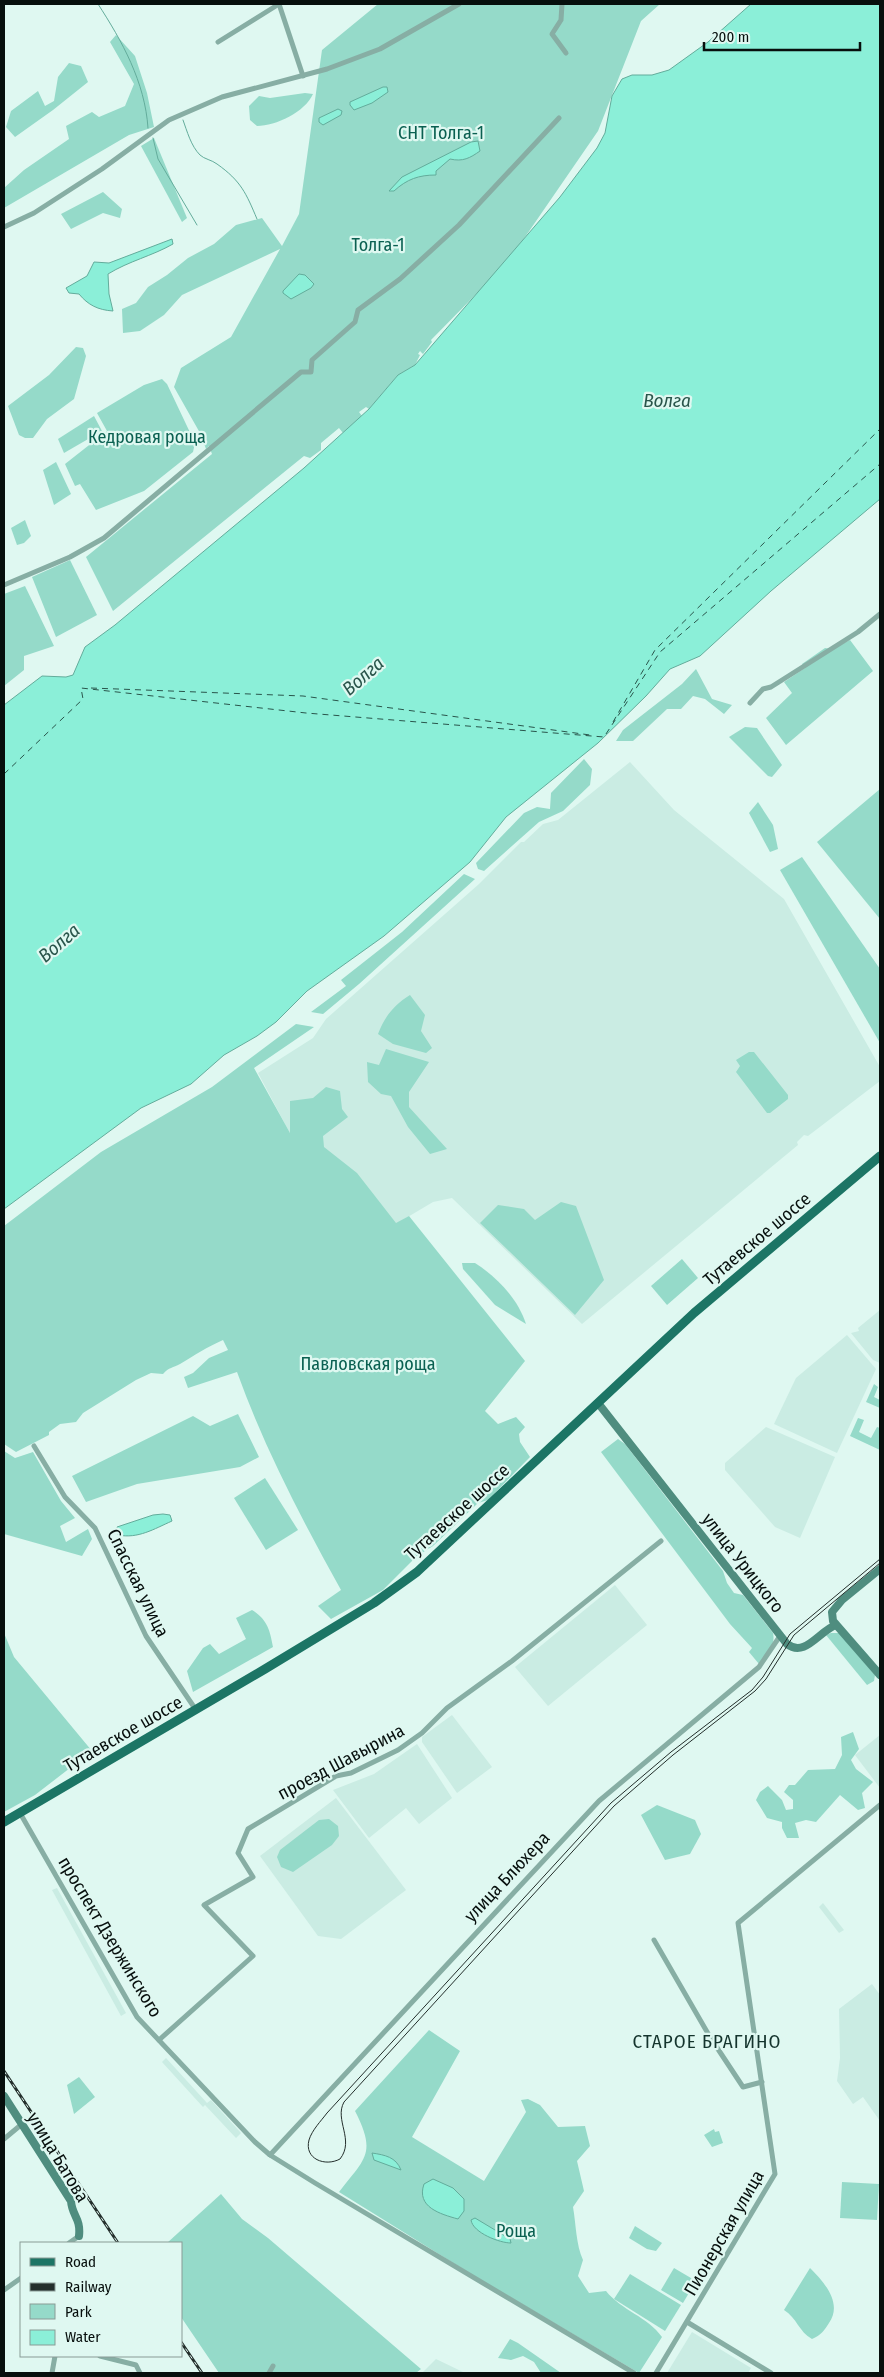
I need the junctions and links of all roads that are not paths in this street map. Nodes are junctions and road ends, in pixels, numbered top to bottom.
1 (279, 4) edge
2 (459, 4) edge
3 (562, 4) edge
4 (218, 42) dead end
5 (566, 52) dead end
6 (303, 76) junction
7 (559, 118) dead end
8 (4, 227) edge
9 (4, 585) edge
10 (880, 614) edge
11 (750, 703) dead end
12 (880, 1156) edge
13 (598, 1403) junction
14 (34, 1446) dead end
15 (661, 1541) dead end
16 (880, 1568) edge
17 (836, 1625) junction
18 (780, 1636) junction
19 (880, 1675) edge
20 (196, 1710) junction
21 (880, 1805) edge
22 (20, 1813) junction
23 (4, 1822) edge
24 (654, 1940) dead end
25 (159, 2040) junction
26 (762, 2082) junction
27 (4, 2096) edge
28 (22, 2124) junction
29 (4, 2139) edge
30 (270, 2155) junction
31 (78, 2240) edge
32 (20, 2279) edge
33 (4, 2290) edge
34 (687, 2322) junction
35 (55, 2357) edge
36 (104, 2357) edge
37 (273, 2366) dead end
38 (52, 2373) edge
39 (140, 2373) edge
40 (268, 2373) edge
41 (634, 2373) edge
42 (656, 2373) edge
43 (771, 2373) edge

1 - 4 street
1 - 6 street
2 - 6 street
3 - 5 street
6 - 8 street
7 - 9 street
10 - 11 street
12 - 13 main road, Тутаевское шоссе
13 - 18 street, улица Урицкого
13 - 20 main road, Тутаевское шоссе
14 - 20 street, Спасская улица
15 - 25 street, проезд Шавырина
16 - 17 street
17 - 18 street, улица Урицкого
17 - 19 street
18 - 30 street, улица Блюхера
20 - 22 main road, Тутаевское шоссе
21 - 26 street, Пионерская улица
22 - 23 main road, Тутаевское шоссе
22 - 25 street, проспект Дзержинского
24 - 26 street
25 - 30 street, проспект Дзержинского
26 - 34 street, Пионерская улица
27 - 28 street, улица Батова
28 - 29 street
28 - 31 street, улица Батова
30 - 41 street, проспект Дзержинского
32 - 33 street
34 - 42 street, Пионерская улица
34 - 43 street
35 - 38 street
36 - 39 street
37 - 40 street

